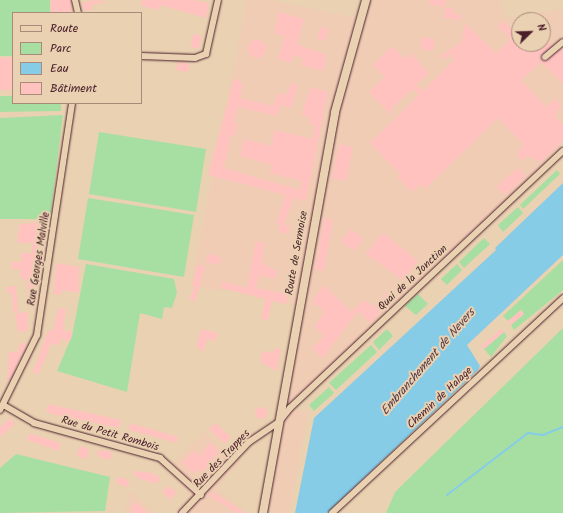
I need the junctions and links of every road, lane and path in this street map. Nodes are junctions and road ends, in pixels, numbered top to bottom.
1 (75, 0) edge
2 (218, 0) edge
3 (366, 0) edge
4 (78, 12) edge
5 (563, 42) edge
6 (142, 56) edge
7 (545, 57) dead end
8 (72, 104) edge
9 (563, 151) edge
10 (563, 298) edge
11 (2, 408) edge
12 (279, 422) junction
13 (201, 495) junction
14 (182, 513) edge
15 (263, 513) edge
16 (332, 513) edge

1 - 4 street
2 - 6 street
3 - 12 main road, Route de Sermoise
5 - 7 street
8 - 11 street, Rue Georges Malville
9 - 12 street, Quai de la Jonction
10 - 16 street, Chemin de Halage
11 - 13 street, Rue du Petit Rombois
12 - 13 street, Rue des Trappes
12 - 15 main road, Route de Sermoise
13 - 14 street, Rue des Trappes

